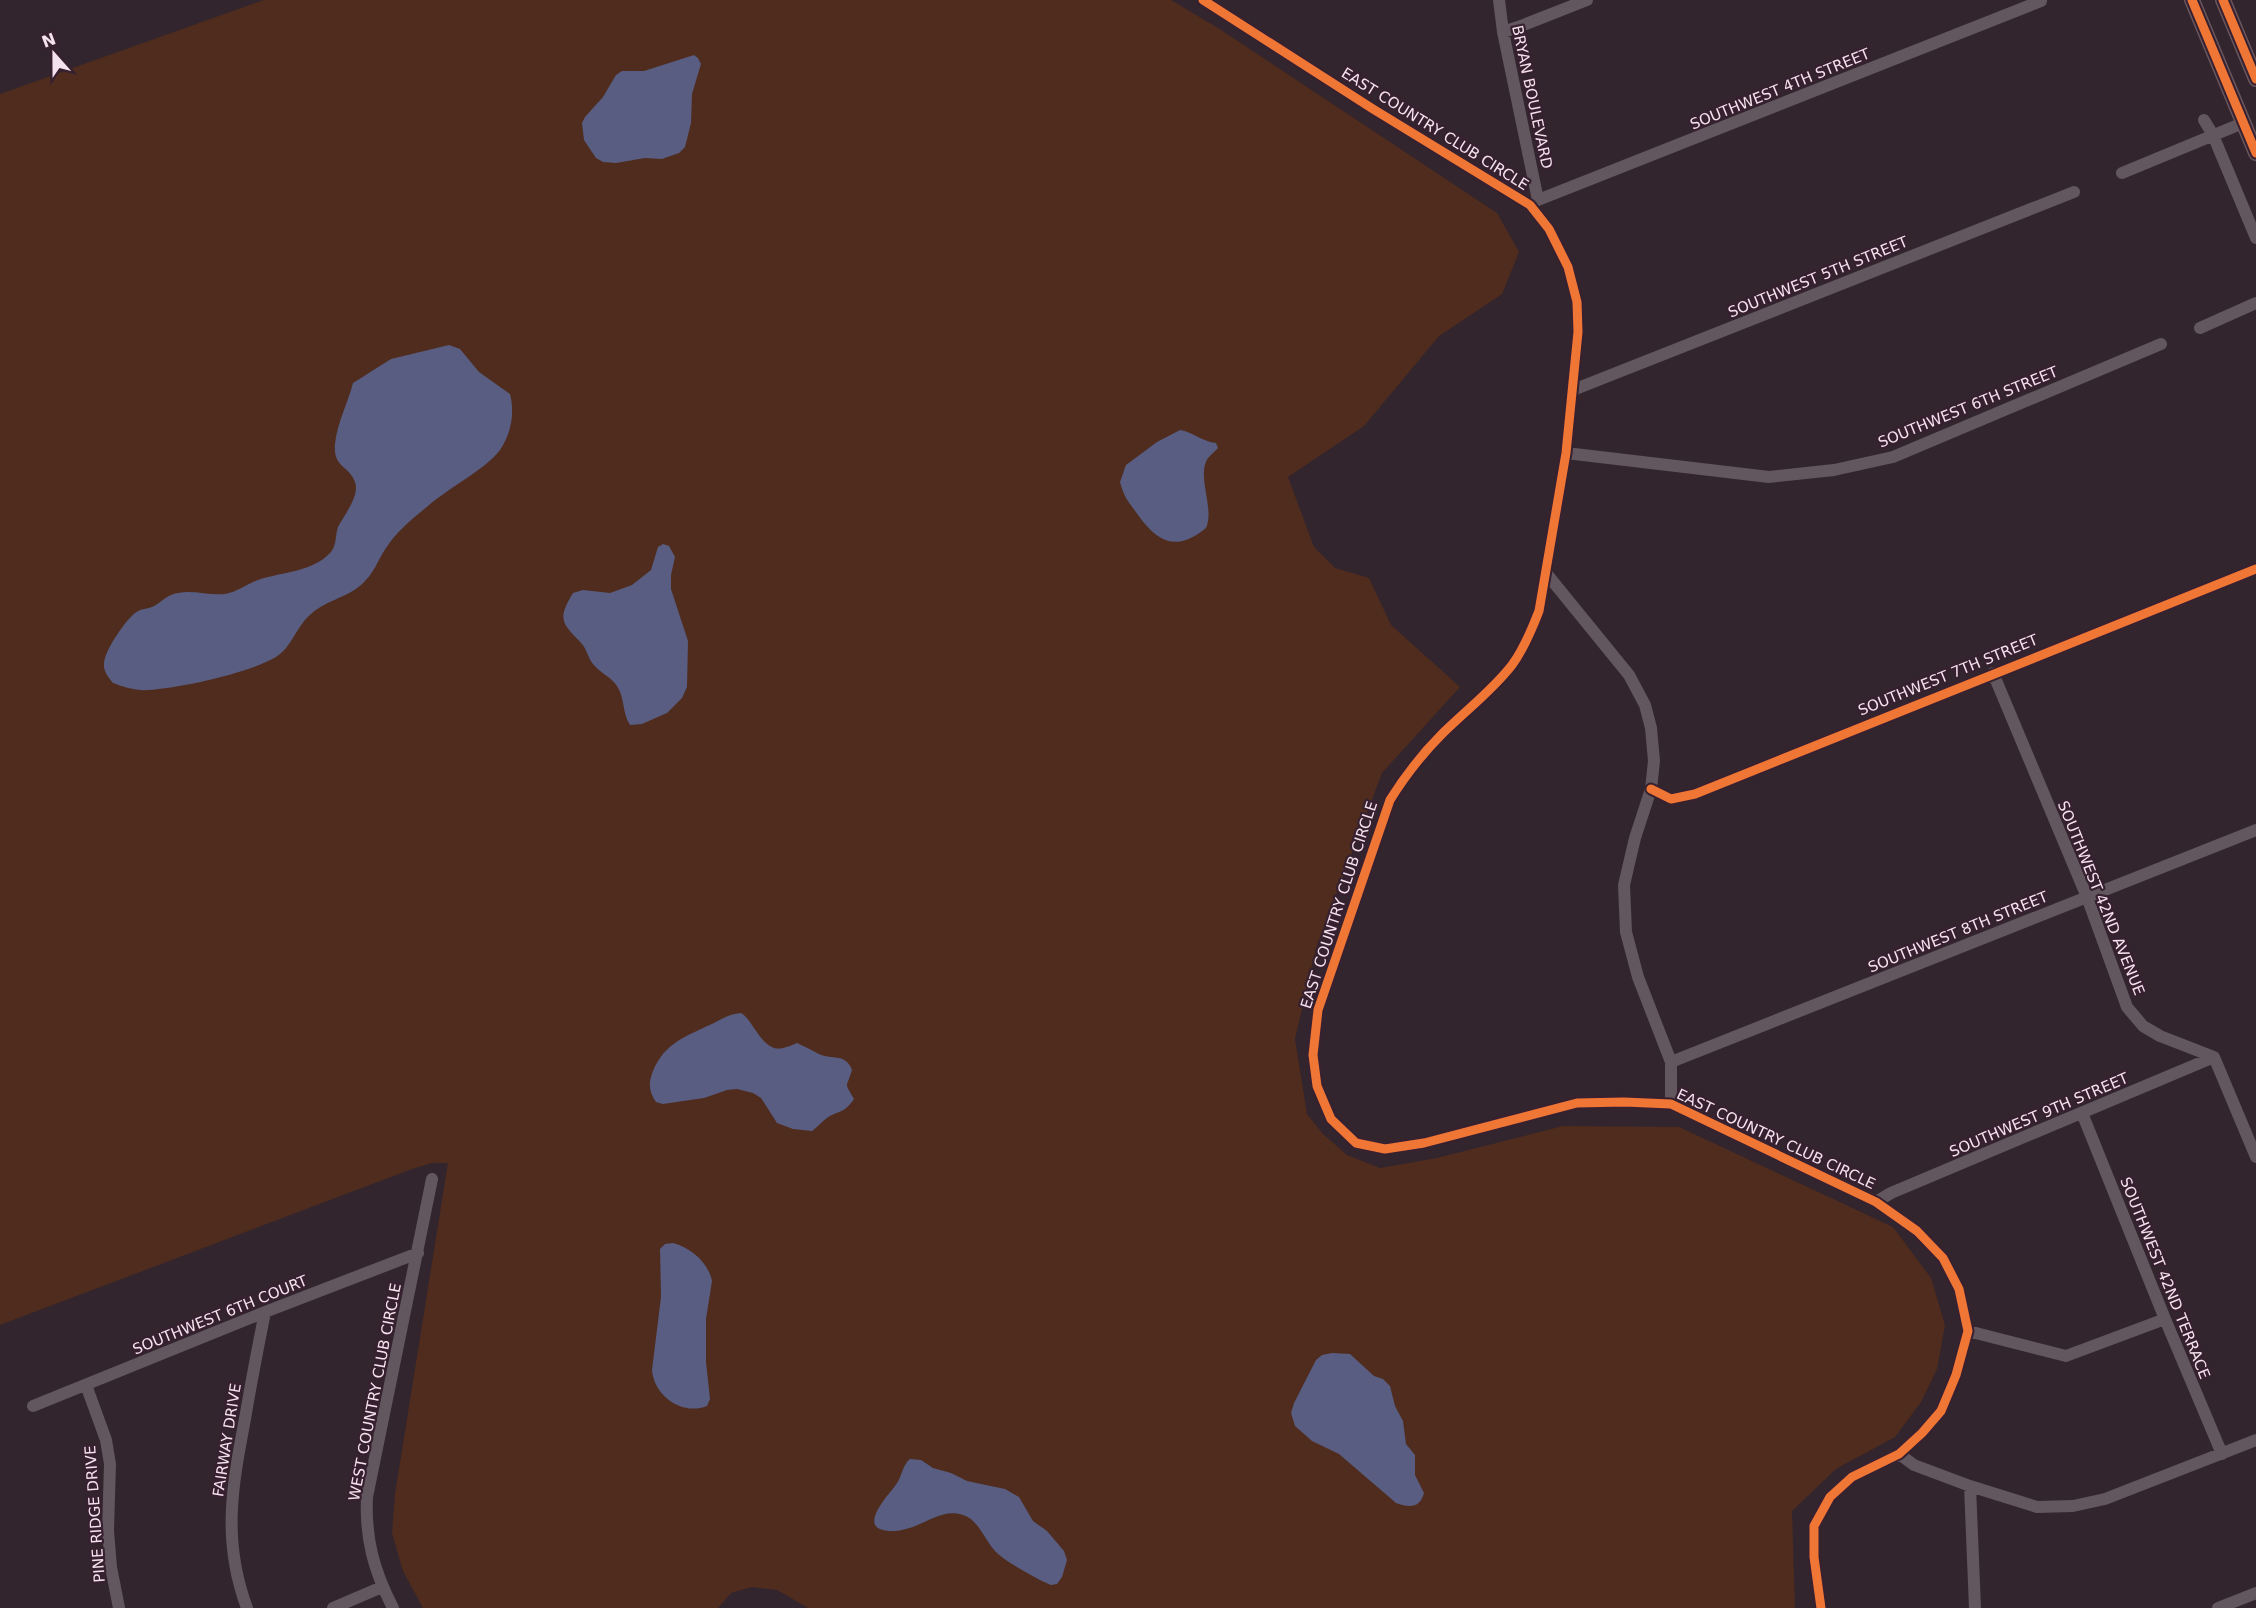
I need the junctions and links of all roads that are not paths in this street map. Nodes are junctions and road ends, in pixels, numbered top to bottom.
1 (1203, 0) edge
2 (1499, 0) edge
3 (1587, 0) edge
4 (2192, 0) edge
5 (2223, 0) edge
6 (2041, 1) edge
7 (1503, 32) junction
8 (2256, 79) edge
9 (2204, 120) dead end
10 (2243, 123) junction
11 (2213, 135) junction
12 (2256, 153) edge
13 (2122, 173) dead end
14 (2074, 192) dead end
15 (1534, 203) junction
16 (2256, 238) edge
17 (2256, 303) edge
18 (2200, 328) dead end
19 (2161, 344) dead end
20 (1573, 390) junction
21 (1566, 453) junction
22 (2256, 569) edge
23 (1546, 573) junction
24 (1993, 673) junction
25 (1651, 789) junction
26 (2256, 830) edge
27 (2087, 897) junction
28 (2214, 1057) junction
29 (1671, 1062) junction
30 (1671, 1104) junction
31 (2082, 1113) junction
32 (2256, 1157) edge
33 (432, 1179) dead end
34 (1876, 1202) junction
35 (418, 1253) junction
36 (265, 1312) junction
37 (2165, 1319) junction
38 (1968, 1331) junction
39 (86, 1385) junction
40 (33, 1406) dead end
41 (2256, 1440) edge
42 (1899, 1454) junction
43 (2222, 1454) junction
44 (1970, 1486) junction
45 (382, 1587) junction
46 (2256, 1593) edge
47 (119, 1608) edge
48 (247, 1608) edge
49 (333, 1608) edge
50 (393, 1608) edge
51 (1821, 1608) edge
52 (1975, 1608) edge
53 (2218, 1608) edge

1 - 15 street, EAST COUNTRY CLUB CIRCLE
2 - 7 street, BRYAN BOULEVARD
3 - 7 street
4 - 10 main road
5 - 8 main road
6 - 15 street, SOUTHWEST 4TH STREET
7 - 15 street, BRYAN BOULEVARD
9 - 11 street
10 - 11 street
10 - 12 main road
11 - 13 street
11 - 16 street
14 - 20 street, SOUTHWEST 5TH STREET
15 - 20 street, EAST COUNTRY CLUB CIRCLE
17 - 18 street
19 - 21 street, SOUTHWEST 6TH STREET
20 - 21 street, EAST COUNTRY CLUB CIRCLE
21 - 23 street, EAST COUNTRY CLUB CIRCLE
22 - 24 street, SOUTHWEST 7TH STREET
23 - 25 street
23 - 30 street, EAST COUNTRY CLUB CIRCLE
24 - 25 street, SOUTHWEST 7TH STREET
24 - 27 street, SOUTHWEST 42ND AVENUE
25 - 29 street
26 - 27 street, SOUTHWEST 8TH STREET
27 - 28 street, SOUTHWEST 42ND AVENUE
27 - 29 street, SOUTHWEST 8TH STREET
28 - 31 street, SOUTHWEST 9TH STREET
28 - 32 street
29 - 30 street
30 - 34 street, EAST COUNTRY CLUB CIRCLE
31 - 34 street, SOUTHWEST 9TH STREET
31 - 37 street, SOUTHWEST 42ND TERRACE
33 - 35 street, WEST COUNTRY CLUB CIRCLE
34 - 38 street, EAST COUNTRY CLUB CIRCLE
35 - 36 street, SOUTHWEST 6TH COURT
35 - 45 street, WEST COUNTRY CLUB CIRCLE
36 - 39 street, SOUTHWEST 6TH COURT
36 - 48 street, FAIRWAY DRIVE
37 - 38 street
37 - 43 street, SOUTHWEST 42ND TERRACE
38 - 42 street, EAST COUNTRY CLUB CIRCLE
39 - 40 street, SOUTHWEST 6TH COURT
39 - 47 street, PINE RIDGE DRIVE
41 - 43 street
42 - 44 street
42 - 51 street, EAST COUNTRY CLUB CIRCLE
43 - 44 street
44 - 52 street
45 - 49 street
45 - 50 street, WEST COUNTRY CLUB CIRCLE
46 - 53 street

